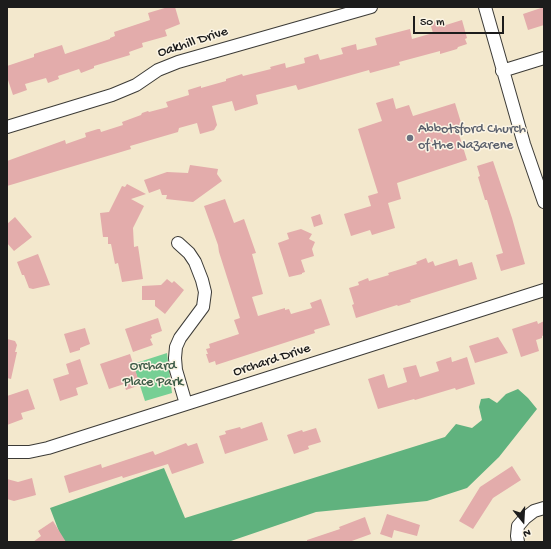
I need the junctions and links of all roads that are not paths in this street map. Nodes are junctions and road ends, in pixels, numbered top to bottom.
1 (371, 7) edge
2 (484, 7) edge
3 (544, 58) edge
4 (502, 71) junction
5 (7, 127) edge
6 (544, 202) edge
7 (178, 243) dead end
8 (544, 290) edge
9 (186, 404) junction
10 (7, 452) edge
11 (544, 508) edge
12 (518, 542) edge

1 - 5 street, Oakhill Drive
2 - 4 street
3 - 4 street
4 - 6 street
7 - 9 street
8 - 9 street, Orchard Drive
9 - 10 street, Orchard Drive
11 - 12 street

